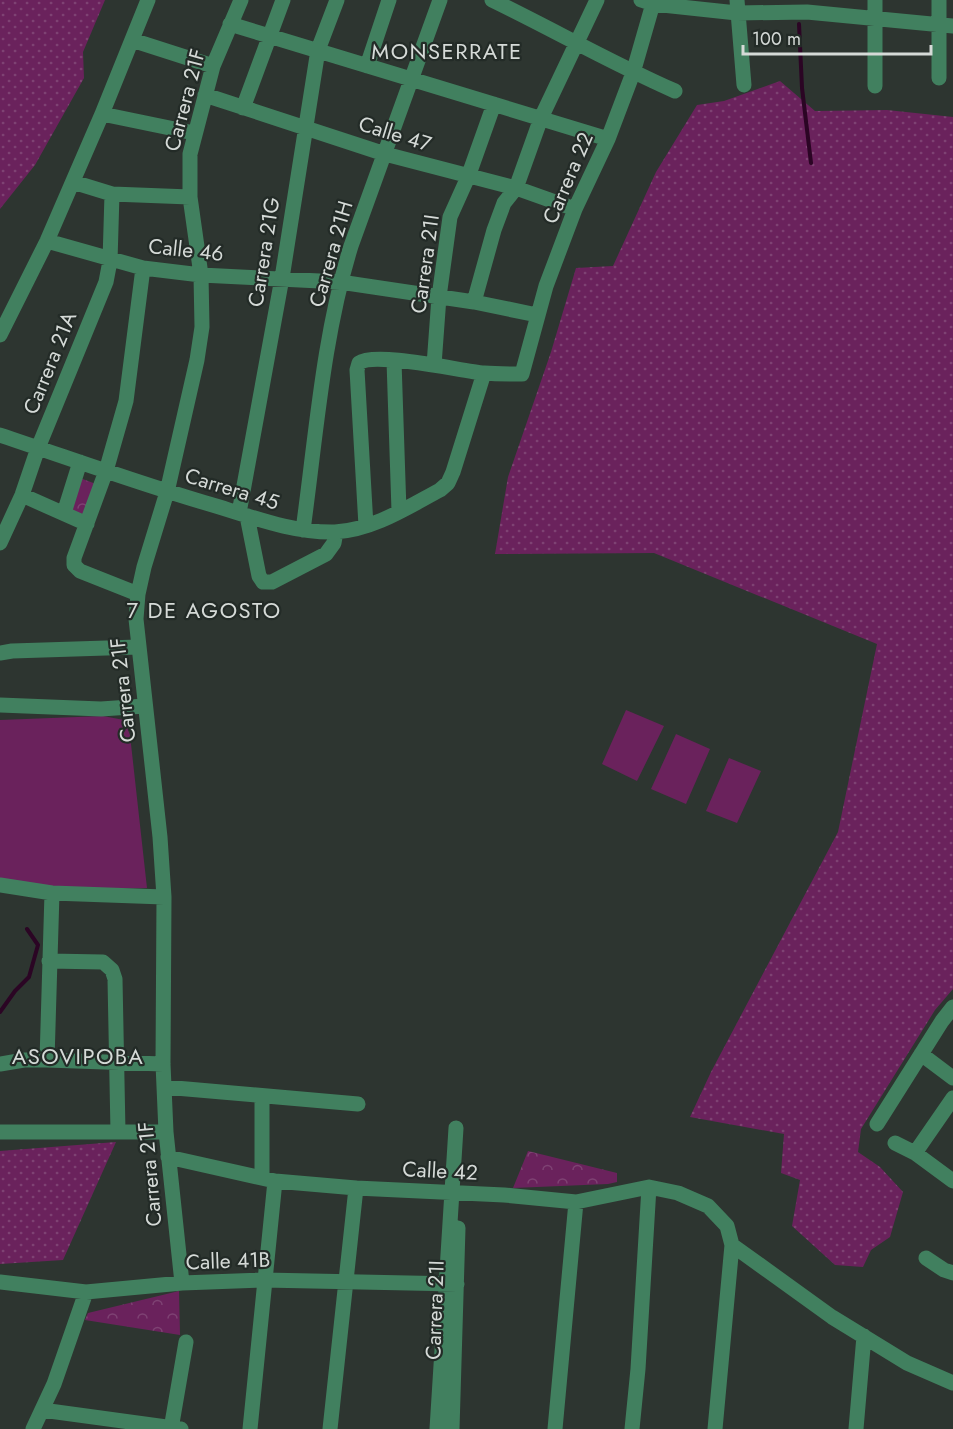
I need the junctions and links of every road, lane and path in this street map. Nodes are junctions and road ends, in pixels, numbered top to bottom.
1 (148, 0) edge
2 (241, 0) edge
3 (283, 0) edge
4 (337, 0) edge
5 (389, 0) edge
6 (440, 0) edge
7 (492, 0) edge
8 (597, 0) edge
9 (875, 0) edge
10 (939, 0) edge
11 (650, 1) edge
12 (737, 6) edge
13 (874, 19) junction
14 (230, 24) junction
15 (946, 25) edge
16 (270, 36) junction
17 (132, 40) junction
18 (578, 43) junction
19 (318, 50) junction
20 (213, 66) junction
21 (367, 66) junction
22 (633, 74) junction
23 (939, 78) dead end
24 (412, 79) junction
25 (744, 85) dead end
26 (875, 86) dead end
27 (675, 92) dead end
28 (205, 95) junction
29 (494, 104) junction
30 (243, 108) junction
31 (102, 114) junction
32 (541, 118) junction
33 (304, 128) junction
34 (194, 133) junction
35 (608, 138) junction
36 (385, 154) junction
37 (468, 177) junction
38 (73, 182) junction
39 (516, 188) junction
40 (112, 194) junction
41 (190, 197) junction
42 (575, 209) junction
43 (47, 241) junction
44 (110, 261) junction
45 (143, 268) junction
46 (201, 275) junction
47 (282, 278) junction
48 (340, 282) junction
49 (439, 297) junction
50 (474, 302) junction
51 (537, 315) junction
52 (0, 335) edge
53 (394, 361) junction
54 (434, 365) junction
55 (484, 373) junction
56 (0, 435) edge
57 (38, 448) junction
58 (80, 462) junction
59 (106, 471) junction
60 (167, 492) junction
61 (22, 495) junction
62 (399, 511) junction
63 (64, 513) junction
64 (243, 515) junction
65 (87, 524) junction
66 (366, 526) junction
67 (303, 530) junction
68 (336, 532) junction
69 (0, 543) edge
70 (138, 594) junction
71 (138, 648) junction
72 (0, 653) edge
73 (0, 705) edge
74 (145, 706) junction
75 (0, 885) edge
76 (52, 893) junction
77 (164, 897) junction
78 (49, 961) junction
79 (953, 1007) edge
80 (921, 1054) junction
81 (47, 1060) junction
82 (117, 1063) junction
83 (0, 1064) edge
84 (163, 1064) junction
85 (953, 1078) edge
86 (164, 1087) junction
87 (262, 1096) junction
88 (953, 1098) edge
89 (358, 1104) dead end
90 (877, 1124) dead end
91 (456, 1128) dead end
92 (0, 1132) edge
93 (118, 1132) junction
94 (166, 1132) junction
95 (895, 1143) dead end
96 (915, 1153) junction
97 (168, 1157) junction
98 (269, 1180) junction
99 (953, 1181) edge
100 (649, 1187) junction
101 (356, 1188) junction
102 (453, 1193) junction
103 (576, 1202) junction
104 (732, 1245) junction
105 (926, 1258) dead end
106 (953, 1273) edge
107 (264, 1280) junction
108 (0, 1282) edge
109 (346, 1282) junction
110 (182, 1283) junction
111 (452, 1284) junction
112 (86, 1292) junction
113 (864, 1336) junction
114 (186, 1341) dead end
115 (953, 1383) edge
116 (42, 1410) junction
117 (33, 1429) edge
118 (174, 1429) edge
119 (250, 1429) edge
120 (330, 1429) edge
121 (437, 1429) edge
122 (452, 1429) edge
123 (555, 1429) edge
124 (632, 1429) edge
125 (715, 1429) edge
126 (856, 1429) edge

1 - 17 street
2 - 14 street, Carrera 21F
3 - 16 street
4 - 19 street, Carrera 21G
5 - 21 street
6 - 24 street, Carrera 21H
7 - 18 street
8 - 18 street
9 - 13 street
10 - 15 street
11 - 12 street
11 - 22 street, Carrera 22
12 - 13 street
12 - 25 street
13 - 15 street
13 - 26 street
14 - 16 street
14 - 20 street, Carrera 21F
15 - 23 street
16 - 19 street
16 - 30 street
17 - 20 street
17 - 31 street
18 - 22 street
18 - 32 street
19 - 21 street
19 - 33 street, Carrera 21G
20 - 28 street, Carrera 21F
21 - 24 street
22 - 27 street
22 - 35 street, Carrera 22
24 - 29 street
24 - 36 street, Carrera 21H
28 - 30 street, Calle 47
28 - 34 street, Carrera 21F
29 - 32 street
29 - 37 street, Carrera 21I
30 - 33 street, Calle 47
31 - 34 street
31 - 38 street
32 - 35 street
32 - 39 street
33 - 36 street, Calle 47
33 - 47 street, Carrera 21G
34 - 41 street, Carrera 21F
35 - 42 street, Carrera 22
36 - 37 street, Calle 47
36 - 48 street, Carrera 21H
37 - 39 street, Calle 47
37 - 49 street, Carrera 21I
38 - 40 street
38 - 43 street
39 - 42 street, Calle 47
39 - 50 street
40 - 41 street
40 - 44 street, Carrera 21A
41 - 46 street, Carrera 21F
42 - 51 street, Carrera 22
43 - 44 street, Calle 46
43 - 52 street
44 - 45 street, Calle 46
44 - 57 street, Carrera 21A
45 - 46 street, Calle 46
45 - 59 street
46 - 47 street, Calle 46
46 - 60 street, Carrera 21F
47 - 48 street, Calle 46
47 - 64 street, Carrera 21G
48 - 49 street, Calle 46
48 - 67 street, Carrera 21H
49 - 50 street, Calle 46
49 - 54 street, Carrera 21I
50 - 51 street, Calle 46
51 - 55 street, Carrera 22
53 - 54 street
53 - 62 street
53 - 66 street
54 - 55 street
55 - 62 street, Carrera 45
56 - 57 street, Carrera 45
57 - 58 street, Carrera 45
57 - 61 street, Carrera 21A
58 - 59 street, Carrera 45
58 - 63 street
59 - 60 street, Carrera 45
59 - 65 street
60 - 64 street, Carrera 45
60 - 70 street, Carrera 21F
61 - 63 street
61 - 69 street, Carrera 21A
62 - 66 street, Carrera 45
63 - 65 street
64 - 67 street, Carrera 45
64 - 68 street
65 - 70 street
66 - 68 street, Carrera 45
67 - 68 street, Carrera 45
70 - 71 street, Carrera 21F
71 - 72 street
71 - 74 street, Carrera 21F
73 - 74 street
74 - 77 street, Carrera 21F
75 - 76 street
76 - 77 street
76 - 78 street
77 - 84 street, Carrera 21F
78 - 81 street
78 - 82 street
79 - 80 street
80 - 85 street
80 - 90 street
81 - 82 street
81 - 83 street
82 - 84 street
82 - 93 street
84 - 86 street, Carrera 21F
86 - 87 street
86 - 94 street, Carrera 21F
87 - 89 street
87 - 98 street
88 - 96 street
91 - 102 street, Carrera 21I
92 - 93 street
93 - 94 street
94 - 97 street, Carrera 21F
95 - 96 street
96 - 99 street
97 - 98 street, Calle 42
97 - 110 street, Carrera 21F
98 - 101 street, Calle 42
98 - 107 street
100 - 103 street, Calle 42
100 - 104 street, Calle 42
100 - 124 street
101 - 102 street, Calle 42
101 - 109 street
102 - 103 street, Calle 42
102 - 111 street, Carrera 21I
103 - 123 street
104 - 113 street
104 - 125 street
105 - 106 street
107 - 109 street, Calle 41B
107 - 110 street, Calle 41B
107 - 119 street
108 - 112 street, Calle 41B
109 - 111 street, Calle 41B
109 - 120 street
110 - 112 street, Calle 41B
111 - 121 street, Carrera 21I
111 - 122 street, Carrera 21I
112 - 116 street
113 - 115 street
113 - 126 street
114 - 118 street
116 - 117 street
116 - 118 street

